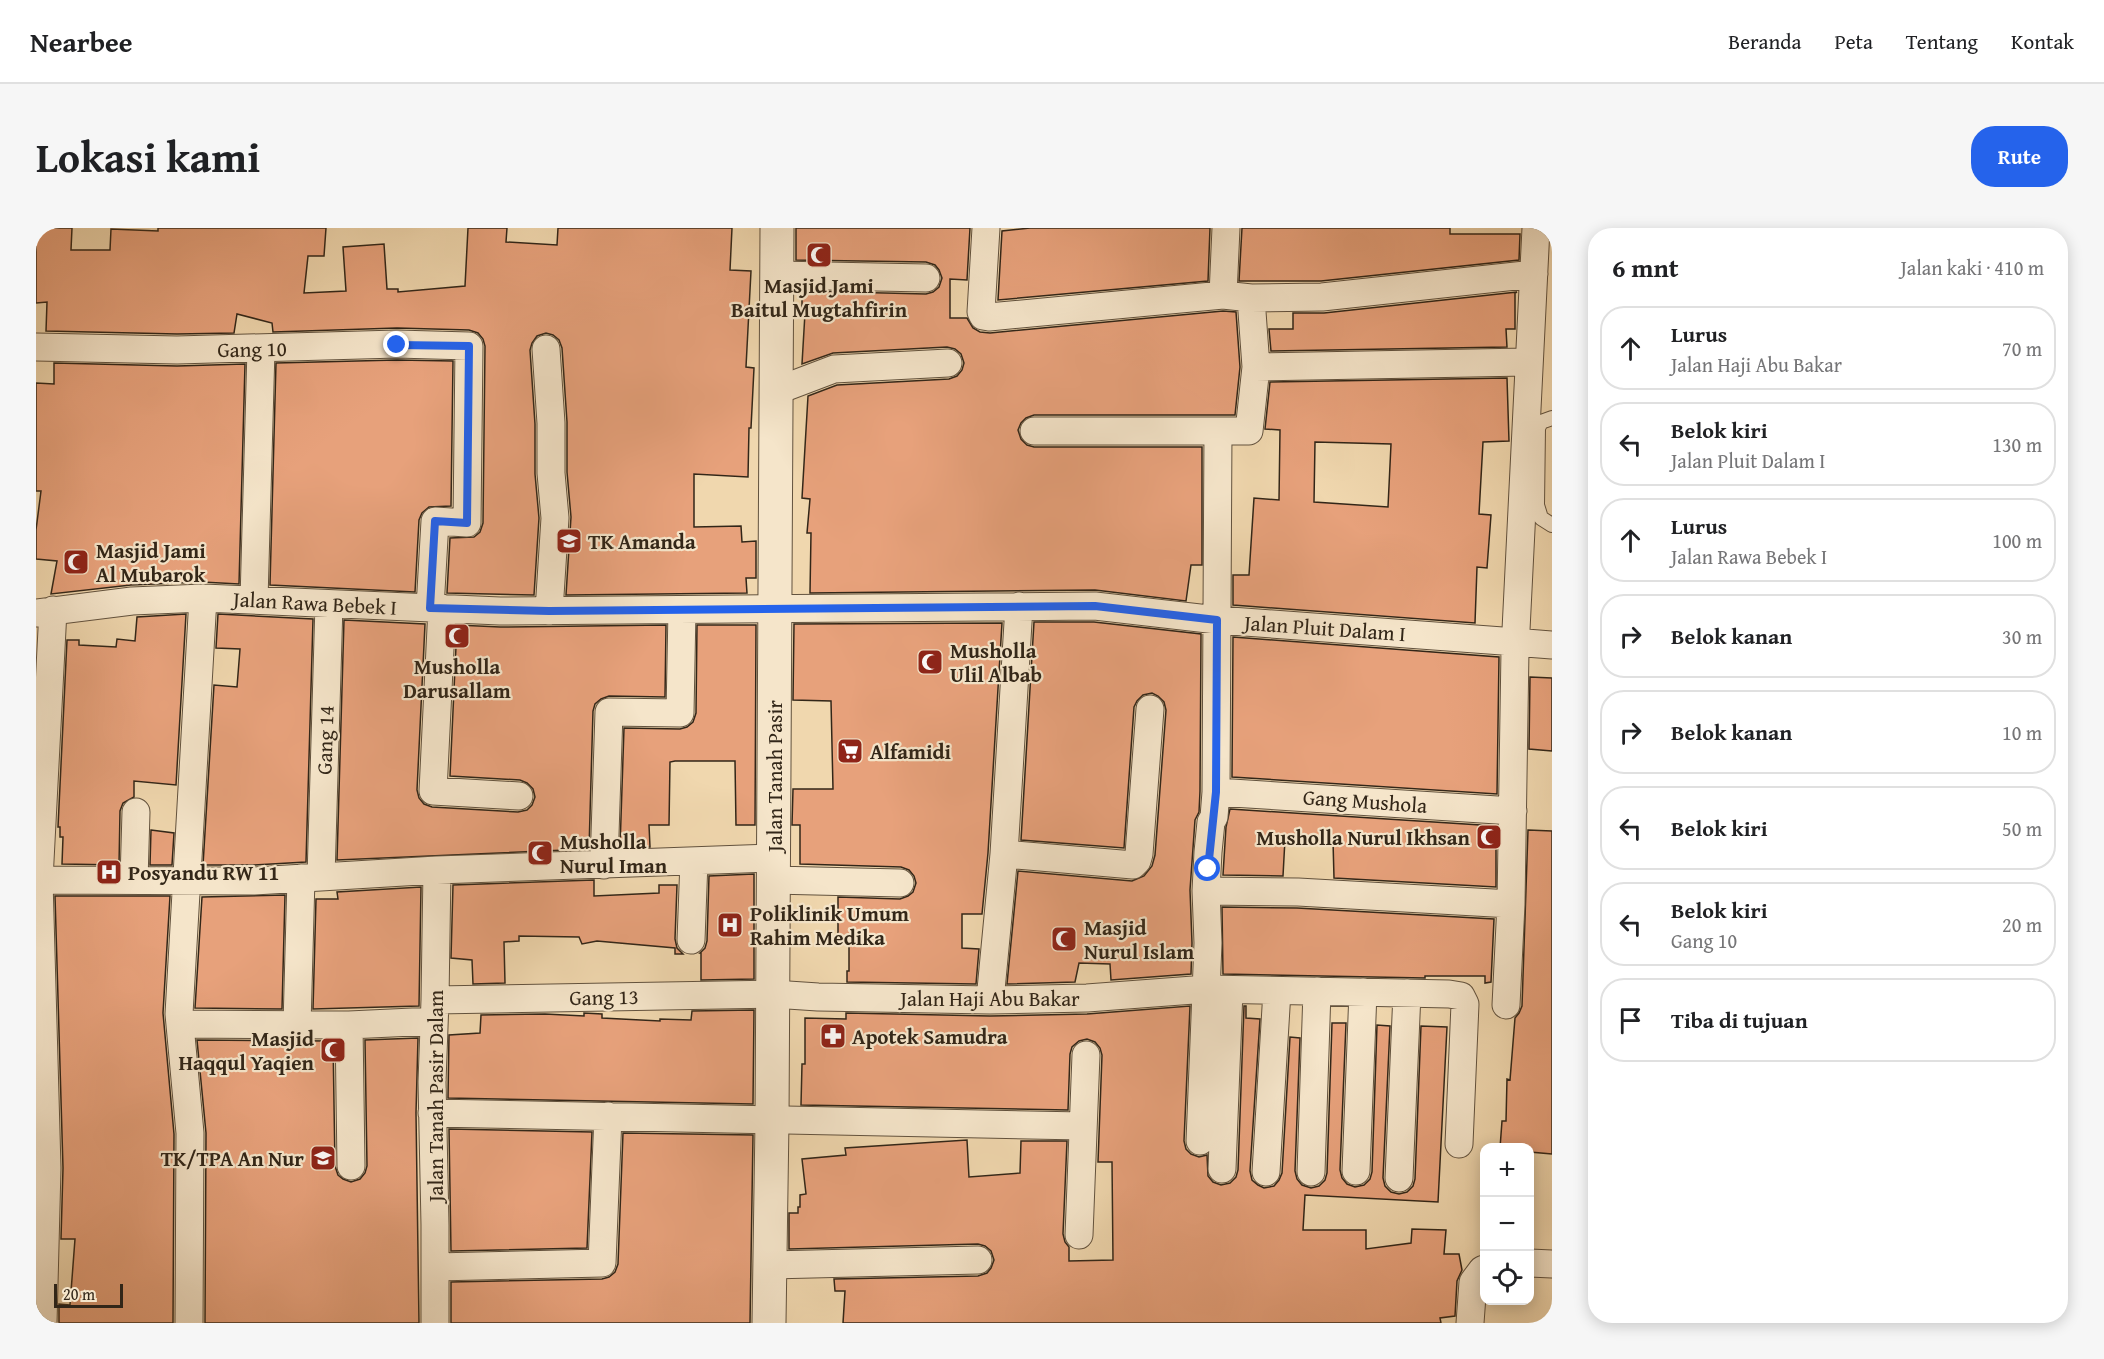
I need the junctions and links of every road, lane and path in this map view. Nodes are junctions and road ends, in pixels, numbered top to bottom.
1 (777, 228) edge
2 (986, 228) edge
3 (1226, 228) edge
4 (1536, 228) edge
5 (1534, 274) junction
6 (777, 275) junction
7 (926, 278) dead end
8 (1223, 295) junction
9 (1251, 298) junction
10 (36, 347) edge
11 (261, 349) junction
12 (546, 349) dead end
13 (1529, 362) junction
14 (948, 363) dead end
15 (1256, 367) junction
16 (776, 391) junction
17 (1552, 418) edge
18 (1218, 430) junction
19 (1034, 431) dead end
20 (1552, 525) edge
21 (203, 598) junction
22 (254, 600) junction
23 (329, 604) junction
24 (1019, 606) junction
25 (436, 608) junction
26 (775, 609) junction
27 (682, 610) junction
28 (44, 611) edge
29 (549, 611) junction
30 (1217, 620) junction
31 (1531, 644) edge
32 (1150, 709) dead end
33 (1216, 792) junction
34 (519, 796) dead end
35 (1513, 811) junction
36 (136, 812) dead end
37 (1004, 854) junction
38 (694, 861) junction
39 (604, 865) junction
40 (773, 869) junction
41 (437, 870) junction
42 (311, 877) junction
43 (37, 880) edge
44 (134, 880) junction
45 (188, 880) junction
46 (900, 883) dead end
47 (1206, 891) junction
48 (1511, 904) junction
49 (691, 940) dead end
50 (39, 964) edge
51 (1218, 990) junction
52 (1277, 991) junction
53 (1317, 991) junction
54 (1363, 992) junction
55 (1407, 993) junction
56 (772, 994) junction
57 (990, 1000) junction
58 (1506, 1005) dead end
59 (434, 1010) junction
60 (180, 1024) junction
61 (297, 1025) junction
62 (349, 1025) junction
63 (1086, 1055) dead end
64 (432, 1113) junction
65 (608, 1116) junction
66 (772, 1121) junction
67 (1083, 1126) junction
68 (1200, 1141) dead end
69 (1459, 1144) dead end
70 (351, 1166) dead end
71 (1222, 1169) dead end
72 (1356, 1171) dead end
73 (1266, 1172) dead end
74 (1311, 1172) dead end
75 (1399, 1178) dead end
76 (1080, 1235) dead end
77 (978, 1260) dead end
78 (1534, 1263) edge
79 (1552, 1264) edge
80 (771, 1265) junction
81 (436, 1267) junction
82 (1480, 1272) edge
83 (40, 1294) edge
84 (43, 1323) edge
85 (189, 1323) edge
86 (435, 1323) edge
87 (769, 1323) edge
88 (1470, 1323) edge

1 - 6 street, Jalan Tanah Pasir
2 - 8 street
3 - 8 street
4 - 5 street
5 - 9 street
5 - 13 street
6 - 7 street
6 - 16 street, Jalan Tanah Pasir
8 - 9 street
9 - 15 street
10 - 11 street, Gang 10
11 - 22 street
11 - 25 street, Gang 10
12 - 29 street
13 - 15 street
13 - 31 street
14 - 16 street
15 - 18 street
16 - 26 street, Jalan Tanah Pasir
17 - 20 lane
18 - 19 street
18 - 30 street
21 - 22 street, Jalan Rawa Bebek I
21 - 28 street, Jalan Rawa Bebek I
21 - 45 street
22 - 23 street, Jalan Rawa Bebek I
23 - 25 street, Jalan Rawa Bebek I
23 - 42 street, Gang 14
24 - 26 street, Jalan Pluit Dalam I
24 - 30 street, Jalan Pluit Dalam I
24 - 37 street
25 - 29 street, Jalan Rawa Bebek I
25 - 34 street
26 - 27 street, Jalan Rawa Bebek I
26 - 40 street, Jalan Tanah Pasir
27 - 29 street, Jalan Rawa Bebek I
27 - 39 street
28 - 43 street
30 - 31 street, Jalan Pluit Dalam I
30 - 33 street
31 - 35 street
32 - 37 street
33 - 35 street, Gang Mushola
33 - 47 street
35 - 48 street
36 - 44 street
37 - 57 street
38 - 39 street
38 - 40 street
38 - 49 street
39 - 41 street
40 - 46 street
40 - 56 street, Jalan Tanah Pasir
41 - 42 street
41 - 59 street, Jalan Tanah Pasir Dalam
42 - 45 street
42 - 61 street, Gang 14
43 - 44 street
43 - 50 street
44 - 45 street
45 - 60 street
47 - 48 street
47 - 51 street
48 - 58 street
50 - 83 street
51 - 52 street, Jalan Haji Abu Bakar
51 - 57 street, Jalan Haji Abu Bakar
51 - 68 street
51 - 71 street
52 - 53 street, Jalan Haji Abu Bakar
52 - 73 street
53 - 54 street, Jalan Haji Abu Bakar
53 - 74 street
54 - 55 street, Jalan Haji Abu Bakar
54 - 72 street
55 - 69 street, Jalan Haji Abu Bakar
55 - 75 street
56 - 57 street, Jalan Haji Abu Bakar
56 - 59 street, Gang 13
56 - 66 street, Jalan Tanah Pasir
59 - 62 street, Gang 13
59 - 64 street, Jalan Tanah Pasir Dalam
60 - 61 street, Gang 13
60 - 85 street
61 - 62 street, Gang 13
62 - 70 street
63 - 67 street
64 - 65 street
64 - 81 street, Jalan Tanah Pasir Dalam
65 - 66 street
65 - 81 street
66 - 67 street
66 - 80 street, Jalan Tanah Pasir
67 - 76 street
77 - 80 street
78 - 79 street
80 - 87 street, Jalan Tanah Pasir
81 - 86 street, Jalan Tanah Pasir Dalam
82 - 88 street
83 - 84 street

